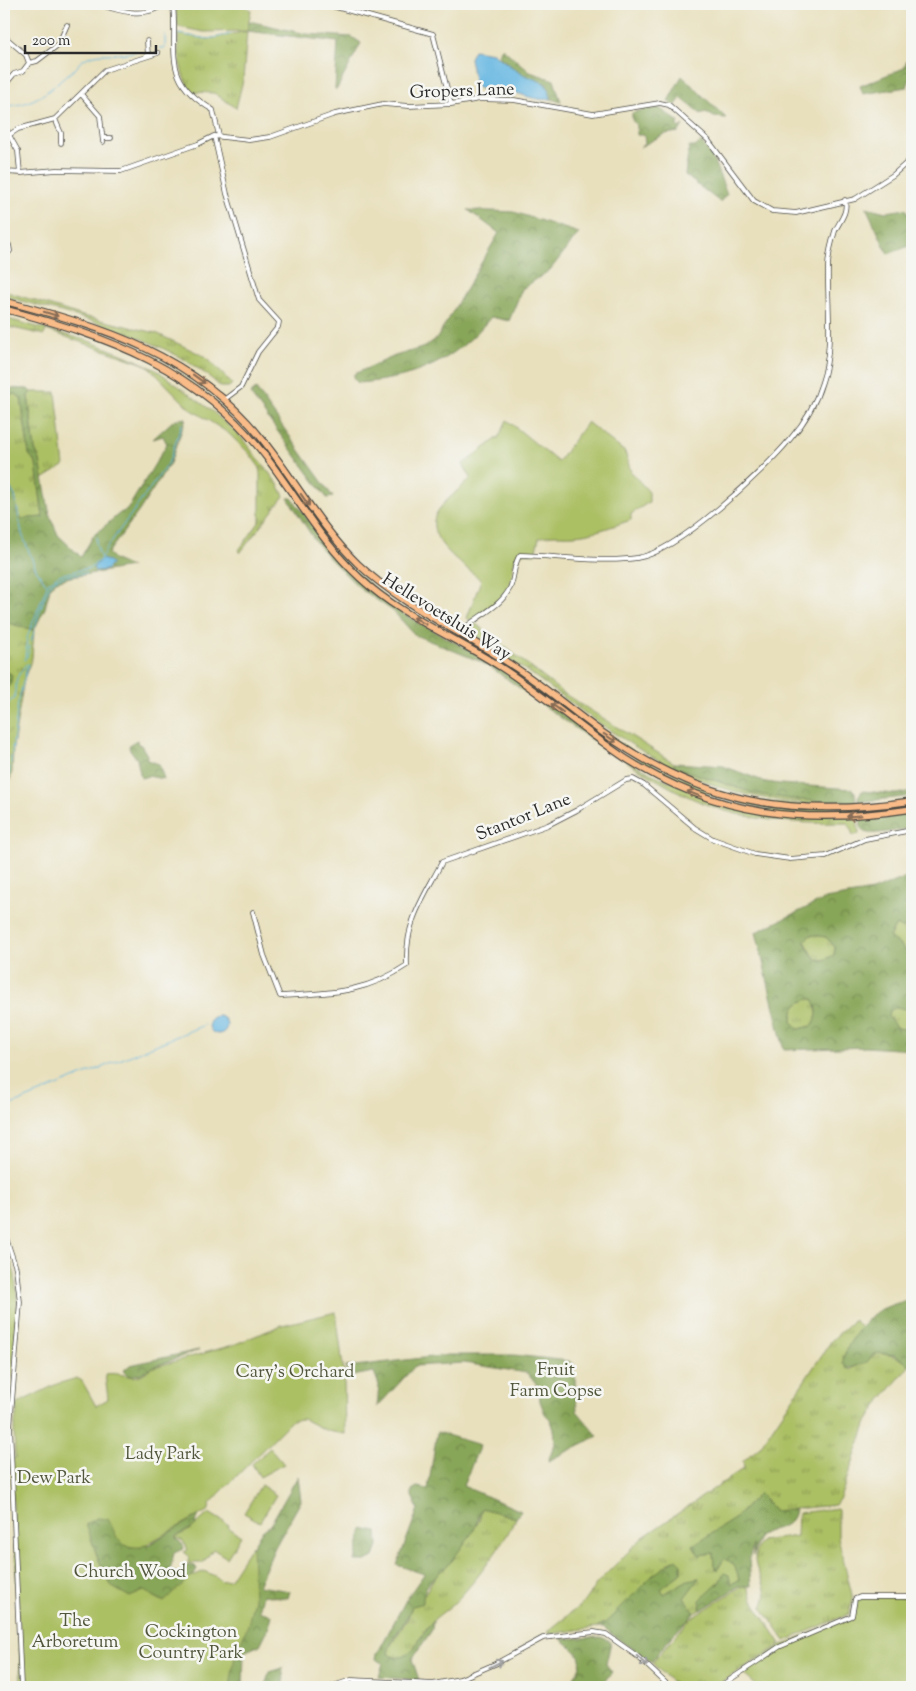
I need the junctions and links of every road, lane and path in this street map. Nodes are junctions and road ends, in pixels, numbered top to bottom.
1 (98, 4) edge
2 (164, 4) edge
3 (173, 4) edge
4 (324, 4) edge
5 (68, 25) dead end
6 (4, 36) edge
7 (147, 41) dead end
8 (158, 53) dead end
9 (148, 56) junction
10 (29, 63) junction
11 (4, 86) edge
12 (81, 94) junction
13 (451, 104) junction
14 (55, 119) junction
15 (4, 124) edge
16 (9, 135) junction
17 (217, 136) junction
18 (54, 138) dead end
19 (111, 138) dead end
20 (912, 158) edge
21 (4, 172) edge
22 (35, 172) dead end
23 (20, 173) junction
24 (845, 200) junction
25 (4, 238) edge
26 (4, 257) edge
27 (4, 301) edge
28 (4, 309) edge
29 (225, 400) junction
30 (439, 623) junction
31 (466, 627) junction
32 (471, 641) junction
33 (912, 801) edge
34 (912, 809) edge
35 (912, 830) edge
36 (253, 912) dead end
37 (4, 1232) edge
38 (912, 1597) edge
39 (20, 1687) edge
40 (330, 1687) edge
41 (670, 1687) edge
42 (719, 1687) edge

1 - 2 street
3 - 17 street
4 - 13 street
5 - 10 street
6 - 10 street
7 - 9 street
8 - 9 street
9 - 12 street
10 - 11 street
12 - 14 street
12 - 19 street
13 - 17 street, Gropers Lane
13 - 24 street, Gropers Lane
14 - 16 street
14 - 18 street
15 - 16 street
16 - 23 street
17 - 23 street, Gropers Lane
17 - 29 street
20 - 24 street, Gropers Lane
21 - 23 street
22 - 23 street
24 - 31 street
25 - 26 street
27 -> 29 highway, Hellevoetsluis Way
34 -> 28 highway, Hellevoetsluis Way
29 -> 30 highway, Hellevoetsluis Way
30 - 31 highway
30 - 32 highway, Hellevoetsluis Way
31 - 32 highway
32 -> 33 highway, Hellevoetsluis Way
35 - 36 street, Stantor Lane
37 - 39 street
38 - 42 street
40 -> 41 street

